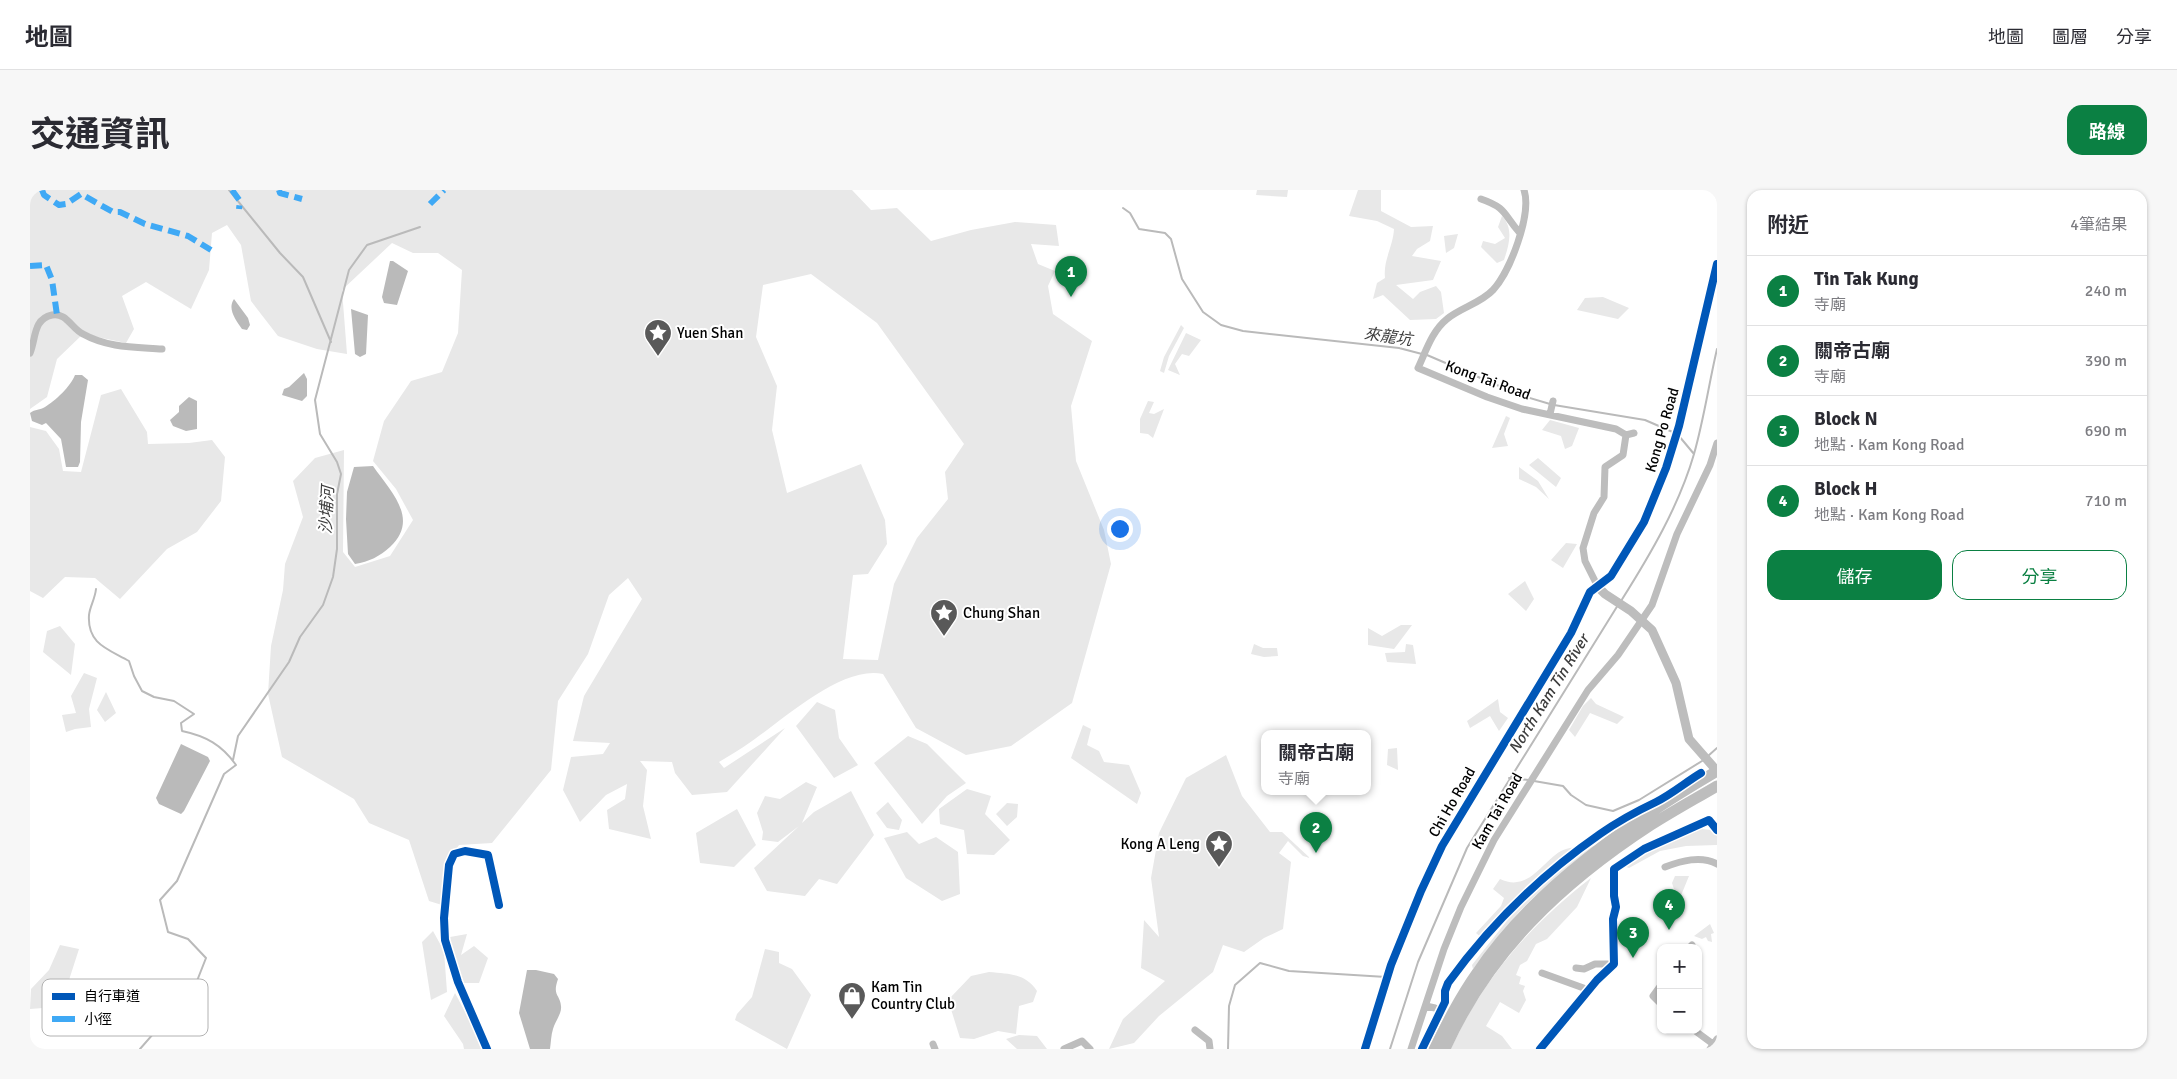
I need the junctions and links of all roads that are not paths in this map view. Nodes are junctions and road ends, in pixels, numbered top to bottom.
1 (1524, 190) edge
2 (1481, 200) dead end
3 (1519, 232) junction
4 (1717, 264) edge
5 (162, 349) dead end
6 (30, 353) edge
7 (1552, 401) dead end
8 (1550, 414) junction
9 (1634, 433) dead end
10 (1626, 436) junction
11 (1717, 443) edge
12 (1598, 587) junction
13 (1643, 620) junction
14 (1715, 768) edge
15 (1717, 786) edge
16 (1717, 830) edge
17 (1717, 864) edge
18 (1665, 867) dead end
19 (499, 904) dead end
20 (1614, 964) junction
21 (1576, 968) dead end
22 (1542, 973) dead end
23 (1589, 990) junction
24 (1426, 1006) junction
25 (1435, 1008) dead end
26 (1195, 1030) dead end
27 (1699, 1034) edge
28 (1713, 1044) edge
29 (487, 1049) edge
30 (1064, 1049) edge
31 (1090, 1049) edge
32 (1210, 1049) edge
33 (1365, 1049) edge
34 (1411, 1049) edge
35 (1434, 1049) edge
36 (1445, 1049) edge
37 (1540, 1049) edge

1 - 3 street, Kong Tai Road
2 - 3 street
3 - 8 street, Kong Tai Road
4 - 12 street, Kong Po Road
5 - 6 street
7 - 8 street
8 - 10 street, Kong Tai Road
9 - 10 street
10 - 12 street
11 - 13 street, Kam Tai Road
12 - 13 street
12 - 33 street, Chi Ho Road
13 - 14 street
13 - 24 street, Kam Tai Road
14 - 35 main road
15 - 36 main road
16 - 20 street
17 - 18 street
19 - 29 street
20 - 21 street
20 - 23 street
22 - 23 street
23 - 37 street
24 - 25 street
24 - 34 street, Kam Tai Road
26 - 32 street
27 - 28 street
30 - 31 street

